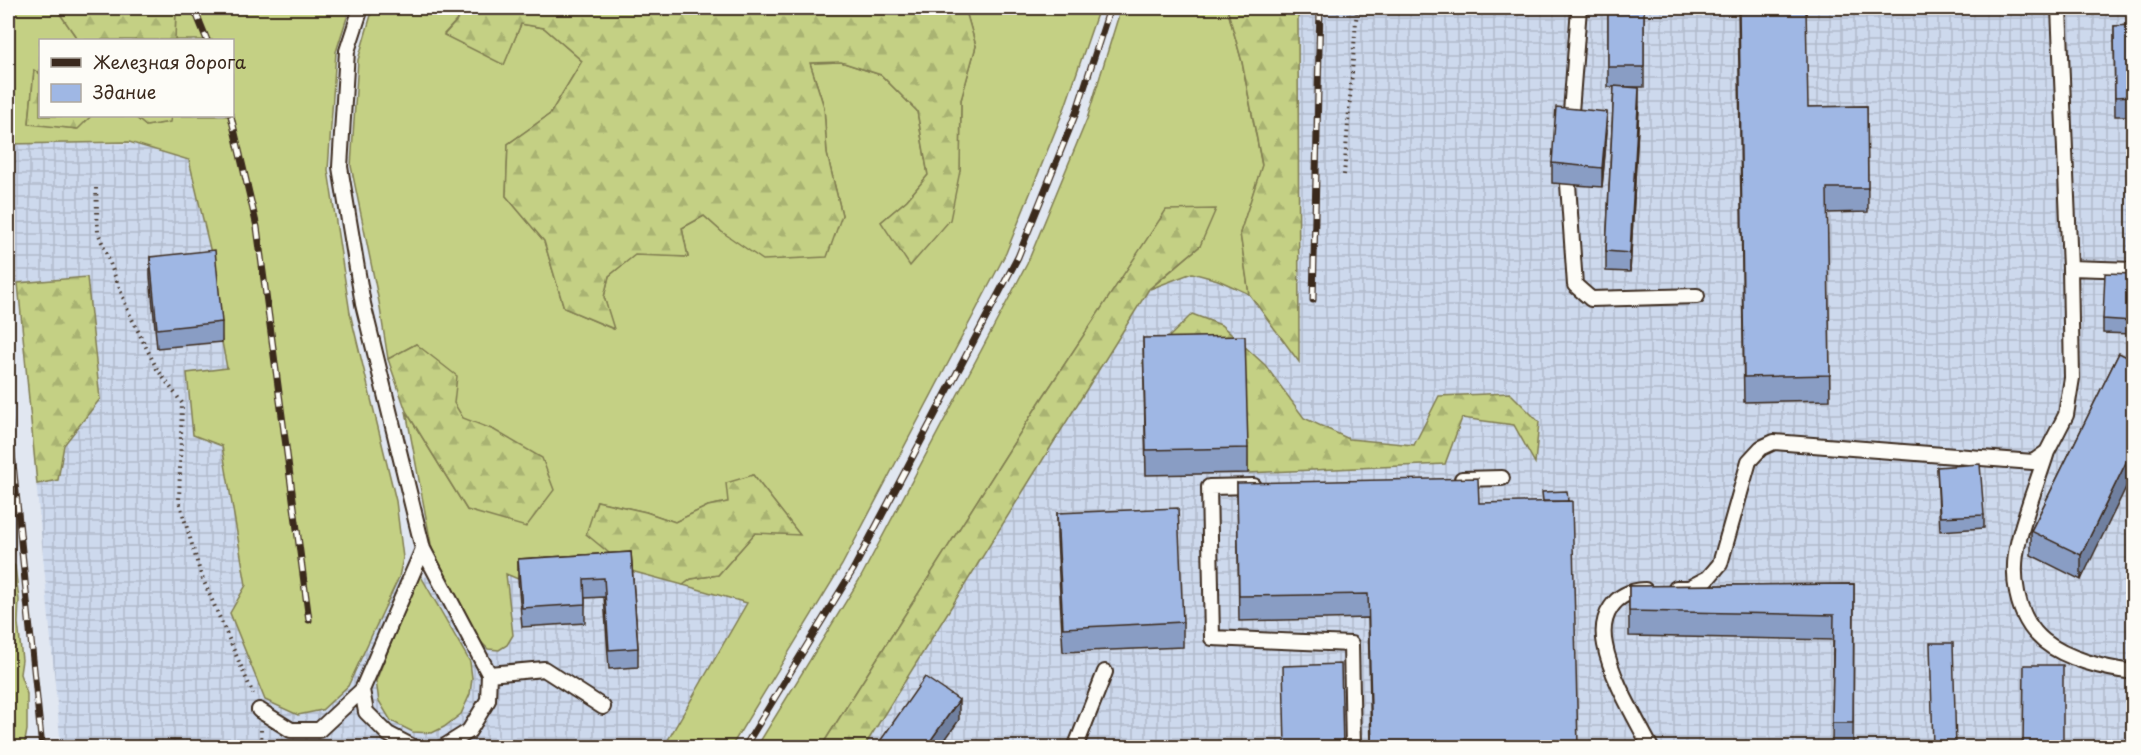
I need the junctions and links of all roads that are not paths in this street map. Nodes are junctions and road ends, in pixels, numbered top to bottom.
1 (361, 8) edge
2 (1579, 8) edge
3 (2059, 8) edge
4 (1570, 128) edge
5 (1568, 184) dead end
6 (2070, 268) junction
7 (2133, 270) edge
8 (1697, 296) dead end
9 (2048, 452) junction
10 (1502, 478) dead end
11 (1444, 480) edge
12 (1268, 485) edge
13 (423, 549) junction
14 (1105, 672) dead end
15 (2133, 672) edge
16 (489, 674) junction
17 (362, 690) junction
18 (603, 706) dead end
19 (259, 710) road end
20 (414, 747) edge
21 (442, 747) edge
22 (1075, 747) edge
23 (1353, 747) edge
24 (1650, 747) edge

1 - 13 lane
2 - 4 lane
3 - 6 lane
5 - 8 lane
6 - 7 lane
6 - 9 lane
9 - 15 lane
9 - 24 lane
10 - 11 lane
12 - 23 lane
13 - 16 lane
13 - 17 lane
14 - 22 lane
16 - 18 lane
16 - 21 lane
17 - 19 lane
17 - 20 lane

